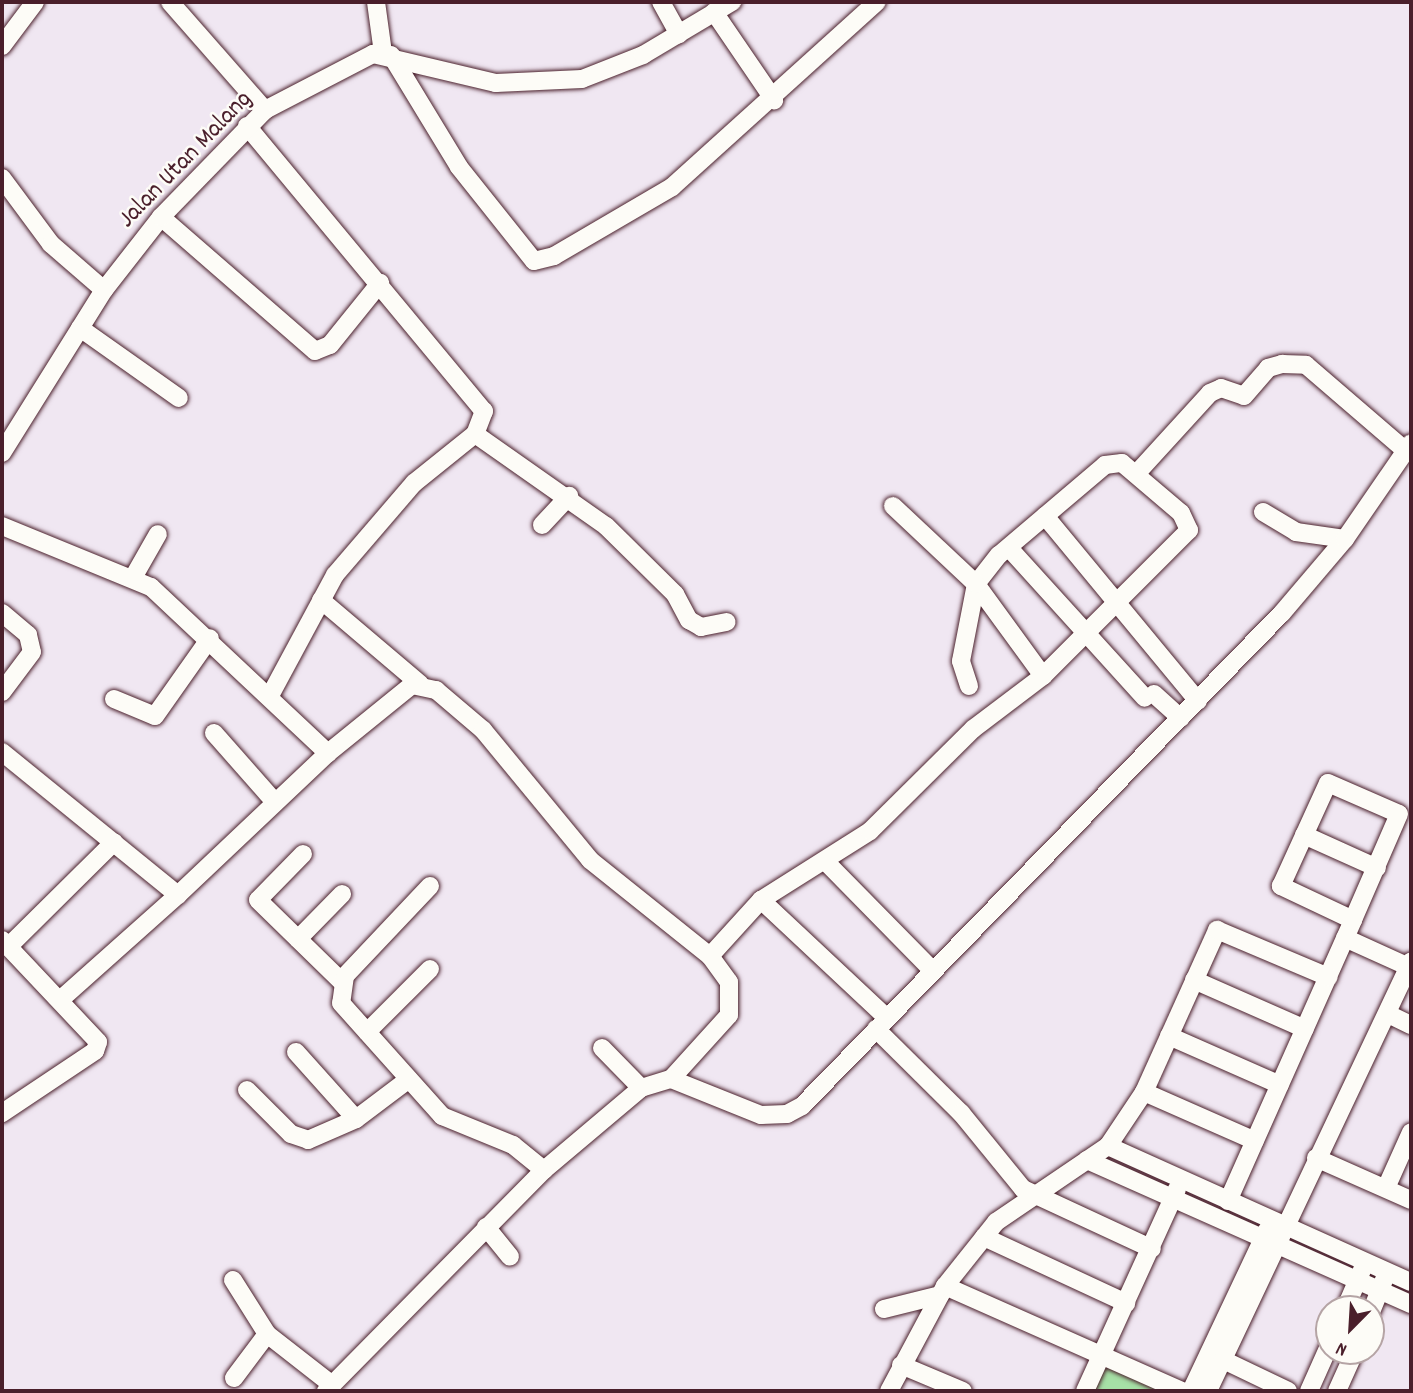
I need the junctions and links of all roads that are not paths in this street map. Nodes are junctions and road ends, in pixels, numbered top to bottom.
1 (35, 2) edge
2 (170, 2) edge
3 (376, 2) edge
4 (661, 2) edge
5 (732, 2) edge
6 (877, 2) edge
7 (714, 12) junction
8 (679, 34) junction
9 (2, 46) edge
10 (387, 54) junction
11 (774, 100) junction
12 (265, 110) junction
13 (247, 126) junction
14 (2, 177) edge
15 (161, 217) junction
16 (380, 283) junction
17 (104, 290) junction
18 (80, 328) junction
19 (179, 398) dead end
20 (475, 433) junction
21 (1409, 447) edge
22 (2, 453) edge
23 (1136, 473) junction
24 (569, 496) junction
25 (893, 506) dead end
26 (1263, 512) dead end
27 (1045, 516) junction
28 (542, 525) dead end
29 (2, 526) edge
30 (158, 534) dead end
31 (1345, 539) junction
32 (1009, 548) junction
33 (134, 576) junction
34 (976, 584) junction
35 (320, 600) junction
36 (1117, 609) junction
37 (2, 613) edge
38 (727, 622) dead end
39 (1089, 636) junction
40 (209, 638) junction
41 (1043, 676) junction
42 (420, 684) junction
43 (969, 686) dead end
44 (2, 692) edge
45 (271, 694) junction
46 (114, 699) dead end
47 (1198, 701) junction
48 (1181, 718) junction
49 (214, 733) dead end
50 (2, 752) edge
51 (328, 753) junction
52 (275, 801) junction
53 (1304, 835) junction
54 (114, 842) junction
55 (303, 854) dead end
56 (825, 861) junction
57 (1377, 868) junction
58 (430, 886) dead end
59 (342, 894) dead end
60 (178, 895) junction
61 (761, 900) junction
62 (1353, 920) junction
63 (1345, 938) junction
64 (298, 939) junction
65 (5, 944) edge
66 (710, 956) junction
67 (1410, 964) edge
68 (430, 969) dead end
69 (933, 971) junction
70 (1328, 976) junction
71 (1194, 980) junction
72 (341, 981) junction
73 (60, 1000) junction
74 (1388, 1014) junction
75 (882, 1024) junction
76 (1411, 1025) edge
77 (1305, 1029) junction
78 (367, 1032) junction
79 (1169, 1036) junction
80 (602, 1048) dead end
81 (296, 1052) dead end
82 (409, 1079) junction
83 (671, 1079) junction
84 (1280, 1085) junction
85 (641, 1088) junction
86 (247, 1090) dead end
87 (1144, 1092) junction
88 (2, 1112) edge
89 (356, 1119) junction
90 (1411, 1132) edge
91 (1255, 1141) junction
92 (1108, 1146) junction
93 (1316, 1158) junction
94 (1087, 1160) junction
95 (544, 1170) junction
96 (1181, 1180) junction
97 (1386, 1188) junction
98 (1033, 1196) junction
99 (1174, 1199) junction
100 (1411, 1200) edge
101 (1228, 1201) junction
102 (1282, 1219) junction
103 (486, 1227) junction
104 (984, 1237) junction
105 (1270, 1241) junction
106 (1152, 1249) junction
107 (510, 1257) dead end
108 (1366, 1261) junction
109 (1387, 1271) junction
110 (233, 1280) dead end
111 (1357, 1281) junction
112 (1411, 1282) edge
113 (943, 1290) junction
114 (1380, 1290) junction
115 (1351, 1295) edge
116 (1378, 1295) edge
117 (1126, 1303) junction
118 (1411, 1304) edge
119 (884, 1309) dead end
120 (267, 1334) junction
121 (1101, 1355) junction
122 (1216, 1356) junction
123 (901, 1365) junction
124 (1321, 1365) edge
125 (1348, 1365) edge
126 (234, 1378) dead end
127 (329, 1388) edge
128 (889, 1391) edge
129 (962, 1391) edge
130 (1085, 1391) edge
131 (1182, 1391) edge
132 (1191, 1391) edge
133 (1208, 1391) edge
134 (1288, 1391) edge
135 (1309, 1391) edge
136 (1337, 1391) edge

1 - 9 street
2 - 12 street
3 - 10 street
4 - 8 street
5 - 7 street
6 - 11 street
7 - 8 street
7 - 11 street
8 - 10 street
10 - 11 street
10 - 12 street, Jalan Utan Malang
12 - 13 street, Jalan Utan Malang
13 - 15 street, Jalan Utan Malang
13 - 16 street
14 - 17 street
15 - 16 street
15 - 17 street, Jalan Utan Malang
16 - 20 street
17 - 18 street, Jalan Utan Malang
18 - 19 street
18 - 22 street, Jalan Utan Malang
20 - 24 street
20 - 35 street
21 - 23 street
21 - 31 street
23 - 27 street
23 - 36 street
24 - 28 street
24 - 38 street
25 - 34 street
26 - 31 street
27 - 32 street
27 - 36 street
29 - 33 street
30 - 33 street
31 - 47 street
32 - 34 street
32 - 39 street
33 - 40 street
34 - 41 street
34 - 43 street
35 - 42 street
35 - 45 street
36 - 39 street
36 - 47 street
37 - 44 street
39 - 41 street
39 - 48 street
40 - 45 street
40 - 46 street
41 - 56 street
42 - 51 street
42 - 66 street
45 - 51 street
47 - 48 street
48 - 69 street
49 - 52 street
50 - 54 street
51 - 52 street
52 - 60 street
53 - 57 street
53 - 57 street
53 - 62 street
54 - 60 street
54 - 65 street
55 - 64 street
56 - 61 street
56 - 69 street
57 - 62 street
58 - 72 street
59 - 64 street
60 - 73 street
61 - 66 street
61 - 75 street
62 - 63 street
63 - 67 street
63 - 70 street
64 - 72 street
65 - 73 street
66 - 83 street
67 - 74 street
68 - 78 street
69 - 75 street
70 - 71 street
70 - 77 street
71 - 77 street
71 - 79 street
72 - 78 street
73 - 88 street
74 - 76 street
74 - 93 street
75 - 83 street
75 - 98 street
77 - 84 street
78 - 82 street
79 - 84 street
79 - 87 street
80 - 85 street
81 - 89 street
82 - 89 street
82 - 95 street
83 - 85 street
84 - 91 street
85 - 95 street
86 - 89 street
87 - 91 street
87 - 92 street
90 - 97 street
91 - 101 street
92 - 94 street
92 - 96 street
93 - 97 street
93 - 102 street
94 - 98 street
94 - 99 street
95 - 103 street
96 - 99 street
96 - 101 street
97 - 100 street
98 - 104 street
98 - 106 street
99 - 105 street
99 - 106 street
101 - 102 street
102 - 105 street
102 - 108 street
103 - 107 street
103 - 127 street
104 - 113 street
104 - 117 street
105 - 111 street
105 - 122 street
106 - 117 street
108 - 109 street
108 - 111 street
109 - 112 street
109 - 114 street
110 - 120 street
111 - 114 street
111 - 115 street
113 - 119 street
113 - 121 street
113 - 123 street
114 - 116 street
114 - 118 street
117 - 121 street
120 - 126 street
120 - 127 street
121 - 130 street
121 - 131 street
122 - 132 street
122 - 133 street
122 - 134 street
123 - 128 street
123 - 129 street
124 - 135 street
125 - 136 street

